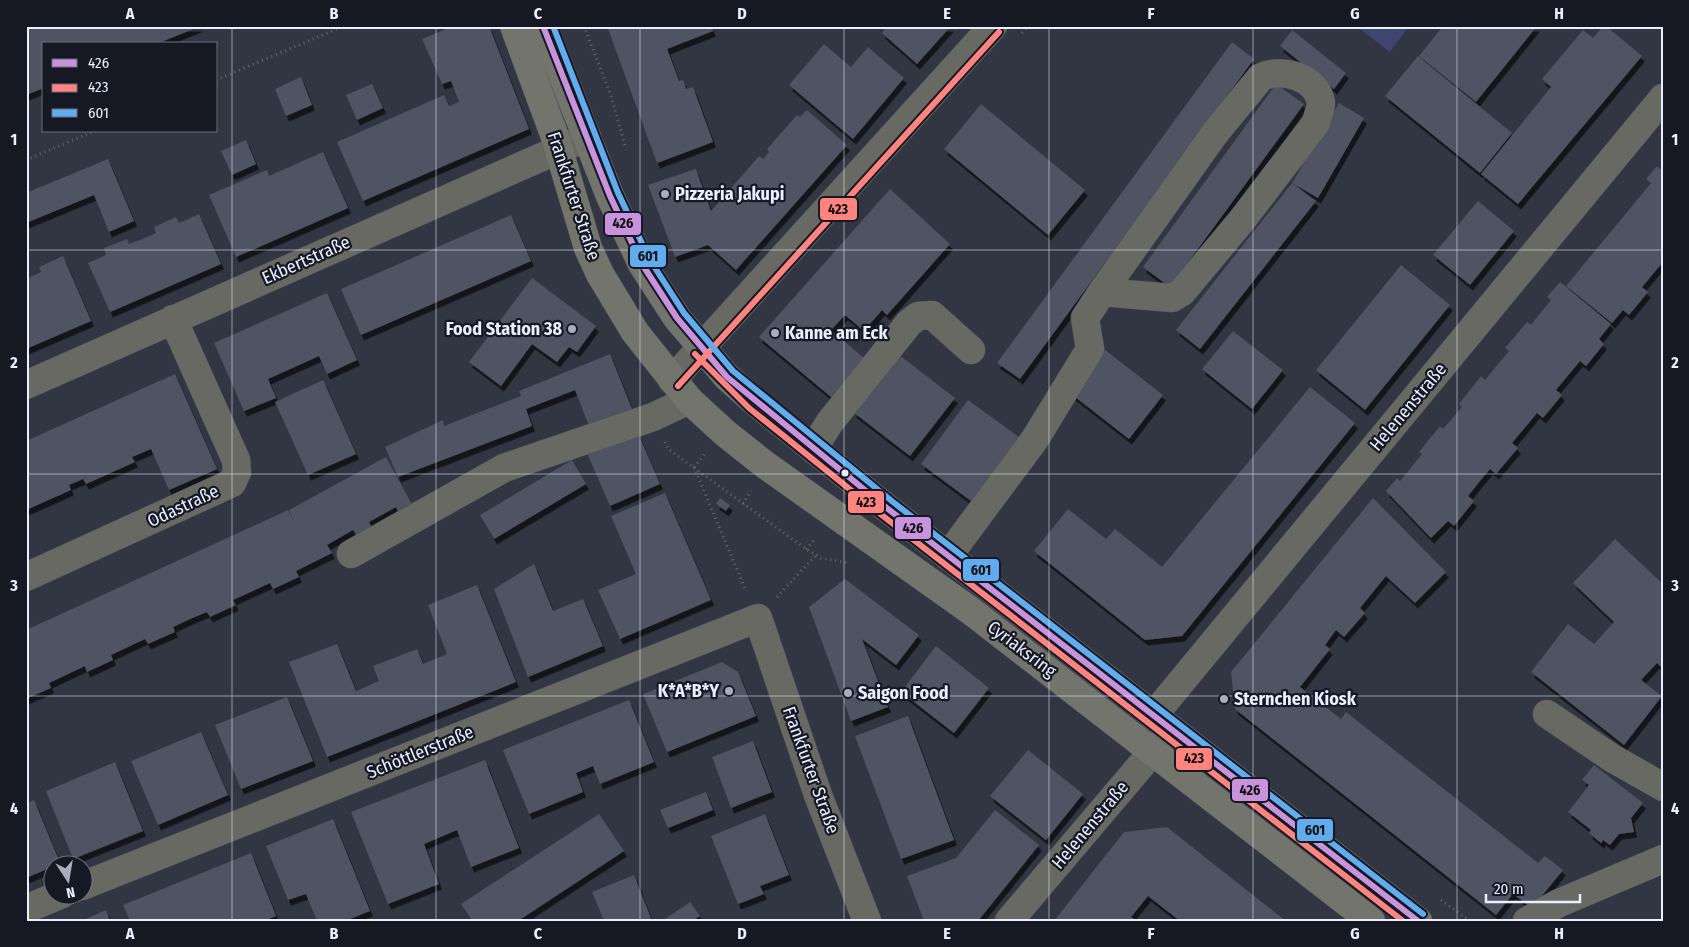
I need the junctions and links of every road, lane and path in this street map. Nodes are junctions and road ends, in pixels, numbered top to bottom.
1 (344, 26) edge
2 (514, 26) edge
3 (543, 26) edge
4 (584, 26) edge
5 (993, 26) edge
6 (218, 79) edge
7 (1663, 98) edge
8 (92, 132) edge
9 (586, 137) junction
10 (558, 149) junction
11 (627, 152) dead end
12 (26, 160) edge
13 (1102, 292) junction
14 (173, 319) junction
15 (701, 348) junction
16 (971, 350) dead end
17 (26, 384) edge
18 (680, 390) junction
19 (653, 418) junction
20 (813, 449) junction
21 (694, 467) junction
22 (751, 491) dead end
23 (743, 504) junction
24 (816, 537) dead end
25 (806, 549) junction
26 (351, 554) dead end
27 (816, 555) junction
28 (948, 556) junction
29 (856, 564) dead end
30 (26, 577) edge
31 (758, 618) junction
32 (1547, 714) dead end
33 (1162, 723) junction
34 (1153, 751) junction
35 (1663, 787) edge
36 (1663, 859) edge
37 (92, 882) edge
38 (42, 902) edge
39 (26, 909) edge
40 (868, 921) edge
41 (1009, 921) edge
42 (1371, 921) edge
43 (1418, 921) edge
44 (1527, 921) edge

1 - 6 path
2 - 10 main road, Frankfurter Straße
3 - 9 main road, Frankfurter Straße
4 - 11 path
5 - 15 street
7 - 33 street, Helenenstraße
8 - 12 path
9 - 10 street, Ekbertstraße
9 - 15 main road, Frankfurter Straße
10 - 14 street, Ekbertstraße
10 - 18 main road, Frankfurter Straße
13 - 13 street
13 - 28 street
14 - 17 street, Ekbertstraße
14 - 30 street, Odastraße
15 - 18 street
15 - 20 main road, Cyriaksring
16 - 20 street
18 - 19 street
18 - 34 main road, Cyriaksring
19 - 21 path
19 - 26 street
20 - 28 main road, Cyriaksring
21 - 23 path
21 - 31 path
22 - 23 path
23 - 25 path
24 - 25 path
25 - 27 path
27 - 29 path
27 - 31 path
28 - 33 main road, Cyriaksring
31 - 37 street, Schöttlerstraße
31 - 40 street, Frankfurter Straße
32 - 35 street
33 - 34 street, Helenenstraße
33 - 43 main road, Cyriaksring
34 - 41 street, Helenenstraße
34 - 42 main road, Cyriaksring
36 - 44 street
38 - 39 street

